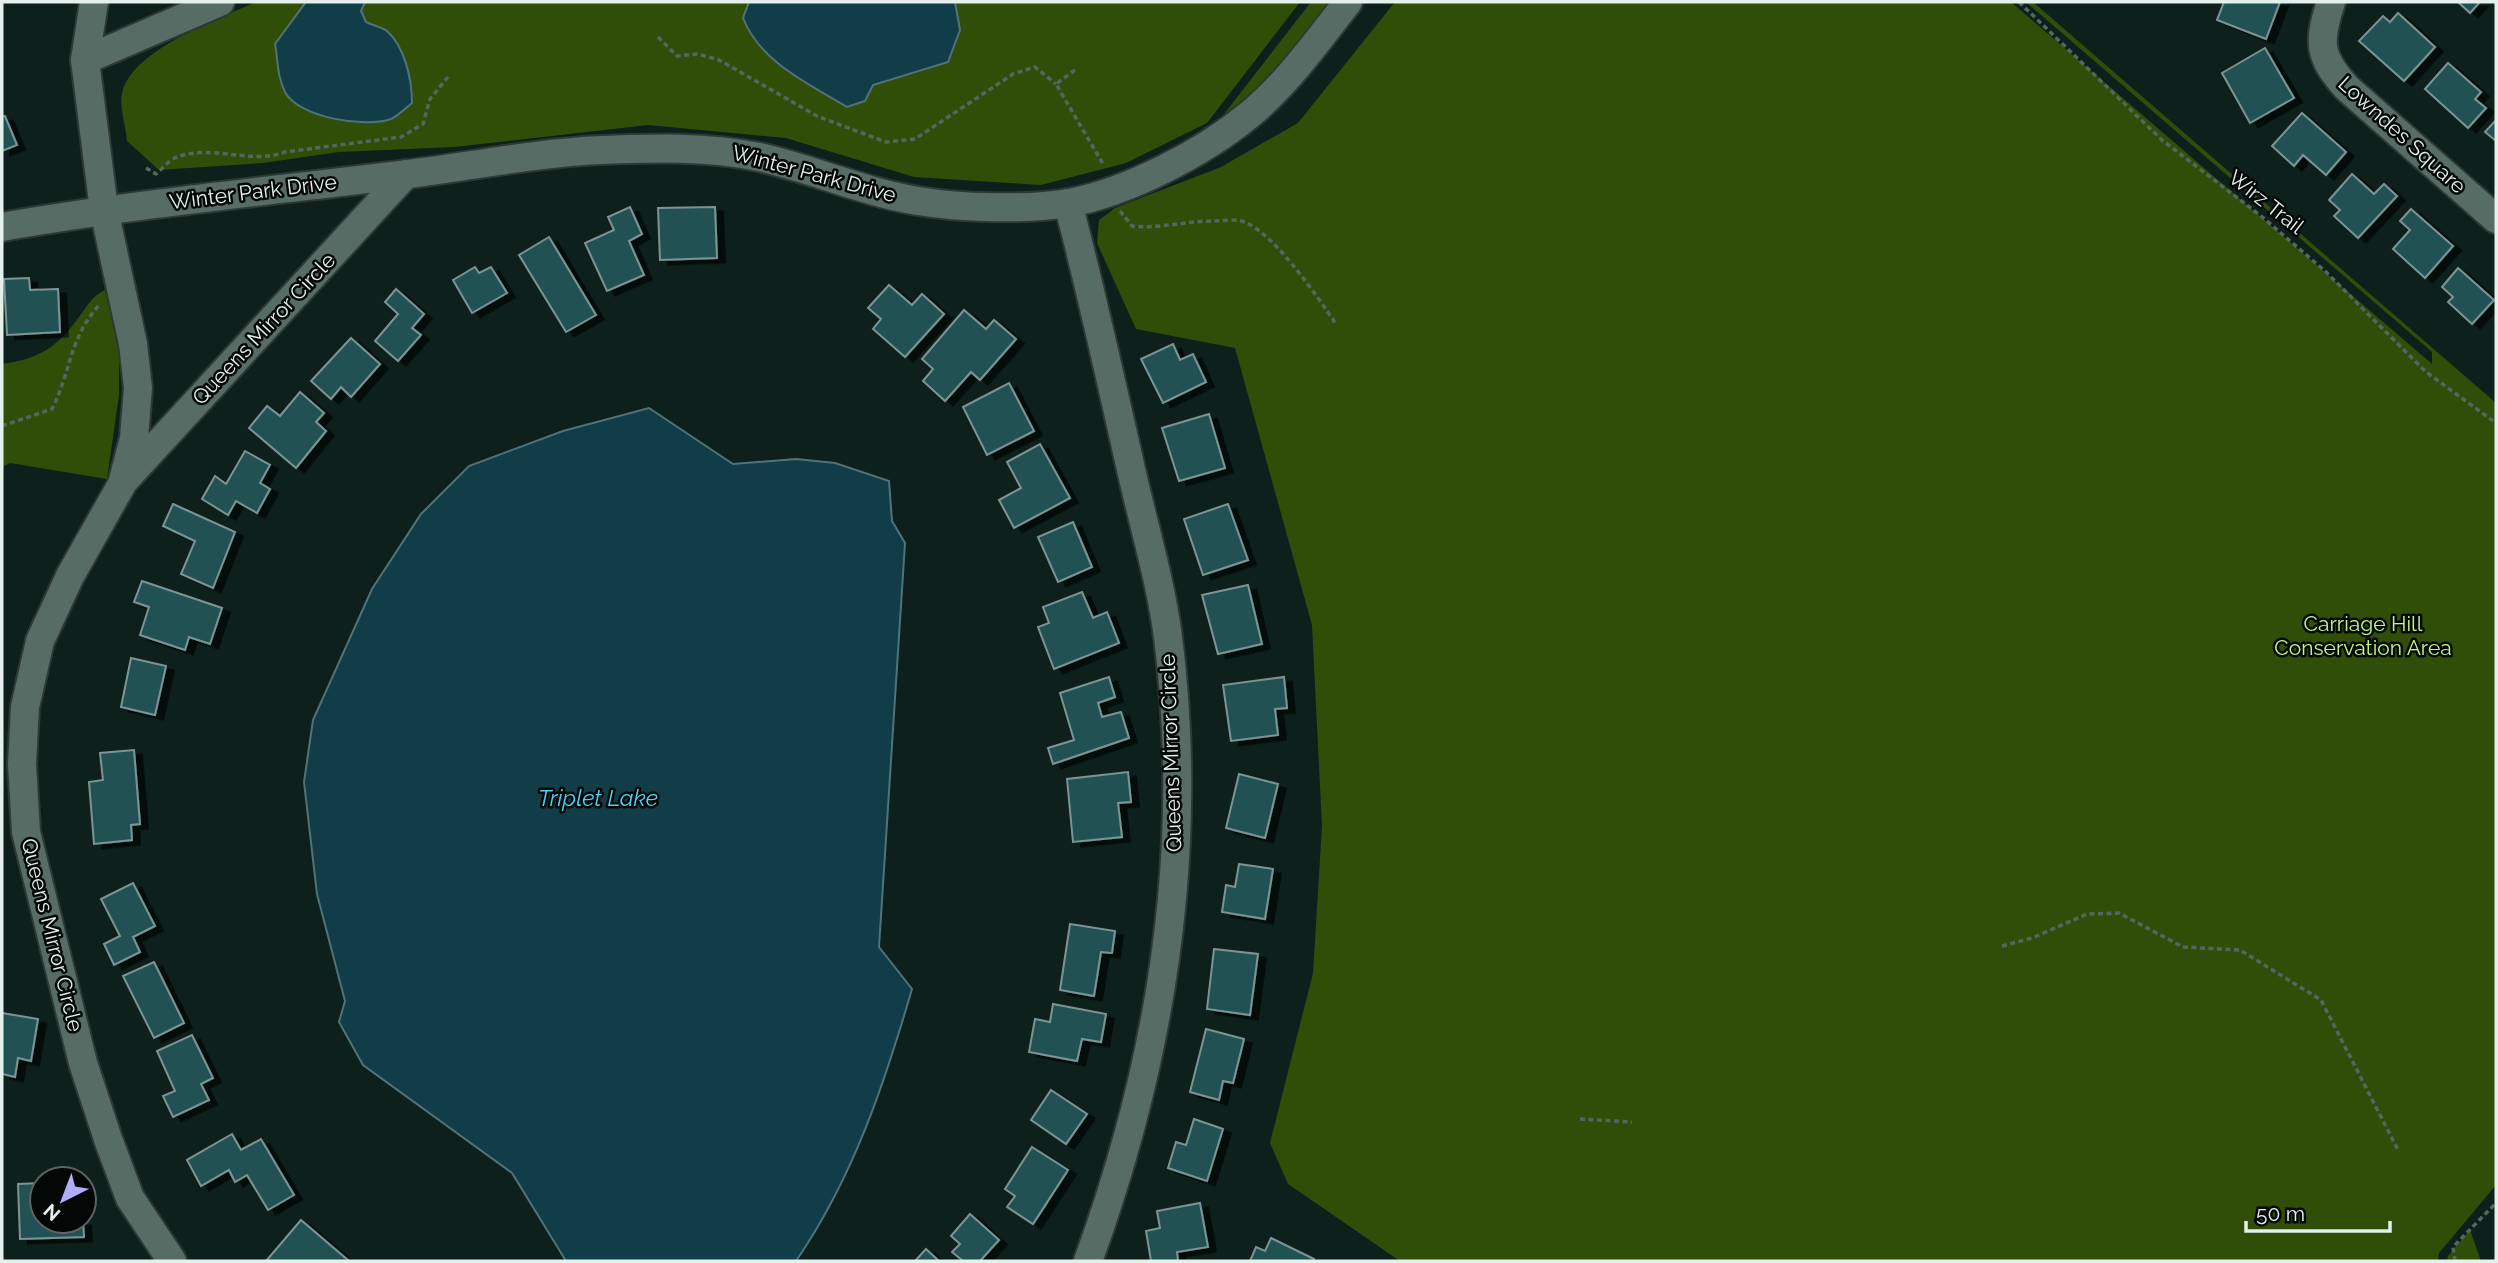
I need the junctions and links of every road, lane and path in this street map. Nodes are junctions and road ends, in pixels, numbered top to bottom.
1 (94, 2) edge
2 (220, 2) edge
3 (1349, 2) edge
4 (2019, 2) edge
5 (2331, 2) edge
6 (658, 37) dead end
7 (85, 60) junction
8 (1075, 70) dead end
9 (448, 77) dead end
10 (1056, 84) junction
11 (1103, 164) dead end
12 (146, 168) dead end
13 (406, 174) junction
14 (1068, 203) junction
15 (104, 209) junction
16 (1120, 210) dead end
17 (2496, 219) edge
18 (2, 227) edge
19 (107, 297) dead end
20 (1336, 324) dead end
21 (2496, 423) edge
22 (2, 426) edge
23 (122, 484) junction
24 (2002, 946) dead end
25 (1580, 1119) dead end
26 (1632, 1122) dead end
27 (2398, 1150) dead end
28 (2496, 1203) edge
29 (172, 1261) edge
30 (1088, 1261) edge
31 (2455, 1261) edge

1 - 7 street, Queens Mirror Circle
2 - 7 street
3 - 14 street, Winter Park Drive
4 - 21 path, Wirz Trail
5 - 17 street, Lowndes Square
6 - 10 path
7 - 15 street, Queens Mirror Circle
8 - 10 path
9 - 12 path
10 - 11 path
13 - 14 street, Winter Park Drive
13 - 15 street, Winter Park Drive
13 - 23 street, Queens Mirror Circle
14 - 30 street, Queens Mirror Circle
15 - 18 street, Winter Park Drive
15 - 23 street, Queens Mirror Circle
16 - 20 path
19 - 22 path
23 - 29 street, Queens Mirror Circle
24 - 27 path
25 - 26 path
28 - 31 path

